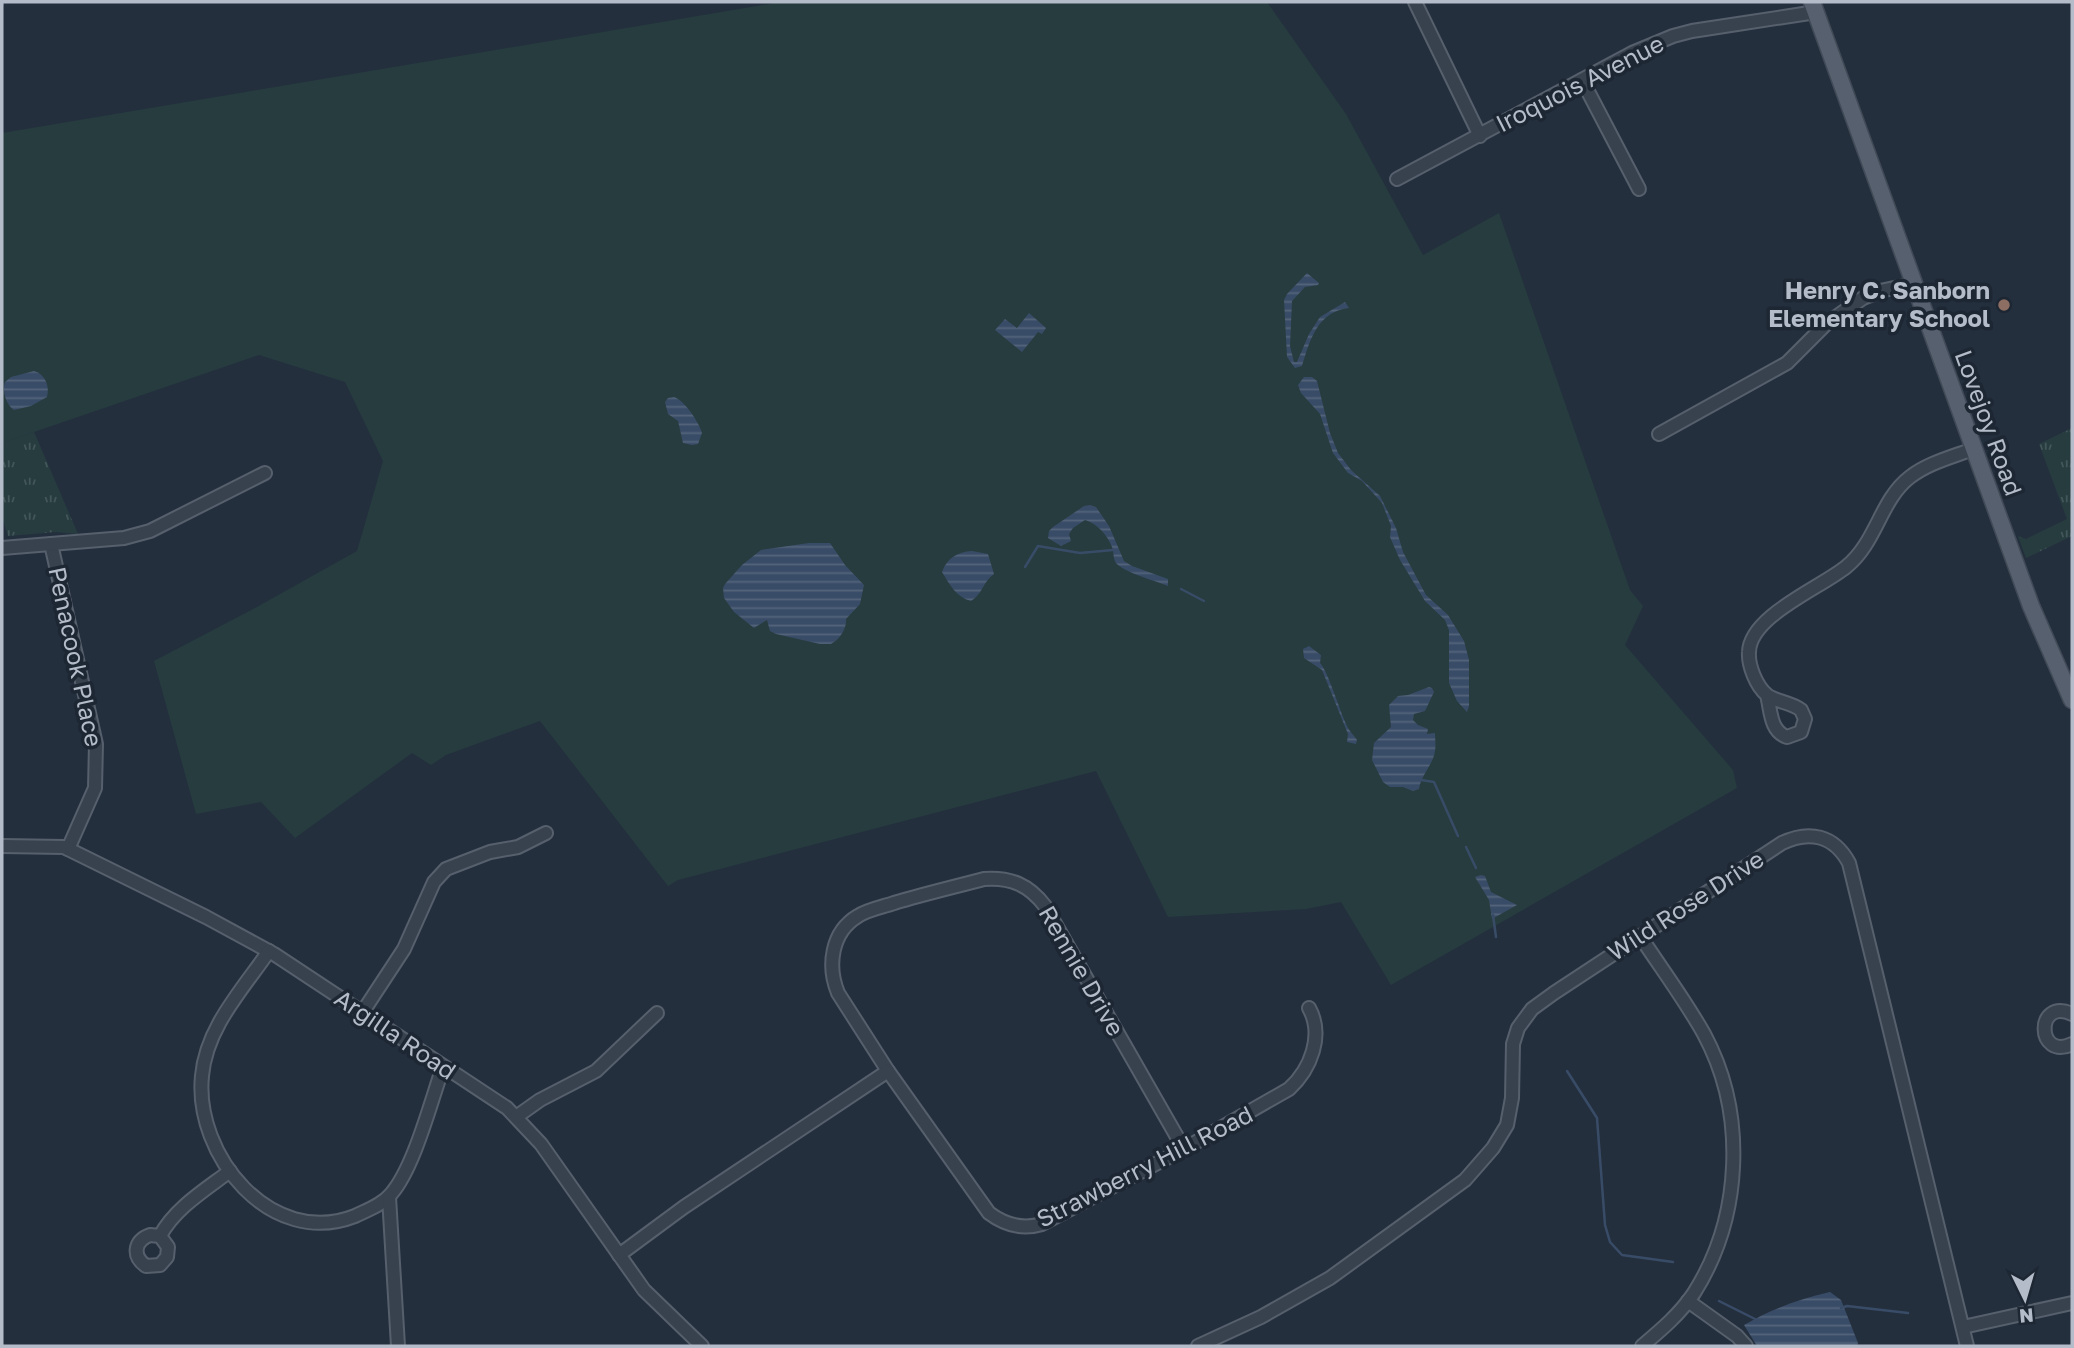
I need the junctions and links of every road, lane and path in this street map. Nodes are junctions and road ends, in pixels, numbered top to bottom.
1 (1415, 2) edge
2 (1814, 7) edge
3 (1582, 80) junction
4 (1479, 136) junction
5 (1397, 179) dead end
6 (1639, 189) dead end
7 (1913, 284) junction
8 (1659, 434) dead end
9 (1973, 449) junction
10 (265, 473) dead end
11 (51, 544) junction
12 (2, 548) edge
13 (1767, 695) dead end
14 (2072, 700) edge
15 (546, 833) dead end
16 (2, 846) edge
17 (68, 849) junction
18 (1640, 936) junction
19 (268, 951) junction
20 (1309, 1008) dead end
21 (362, 1013) junction
22 (657, 1013) dead end
23 (2072, 1014) edge
24 (2072, 1044) edge
25 (443, 1067) junction
26 (888, 1071) junction
27 (516, 1117) junction
28 (1184, 1149) junction
29 (229, 1171) junction
30 (389, 1197) junction
31 (160, 1236) dead end
32 (619, 1255) junction
33 (1688, 1301) junction
34 (2072, 1303) edge
35 (1963, 1327) junction
36 (398, 1346) edge
37 (702, 1346) edge
38 (1198, 1346) edge
39 (1642, 1346) edge
40 (1746, 1346) edge
41 (1968, 1346) edge

1 - 4 street
2 - 3 street, Iroquois Avenue
2 - 7 main road, Lovejoy Road
3 - 4 street, Iroquois Avenue
3 - 6 street
4 - 5 street, Iroquois Avenue
7 - 8 street
7 - 9 main road, Lovejoy Road
9 - 13 street
9 - 14 main road, Lovejoy Road
10 - 11 street
11 - 12 street
11 - 17 street, Penacook Place
15 - 21 street
16 - 17 street, Argilla Road
17 - 19 street, Argilla Road
18 - 33 street
18 - 35 street, Wild Rose Drive
18 - 38 street, Wild Rose Drive
19 - 21 street, Argilla Road
19 - 29 street
20 - 28 street, Strawberry Hill Road
21 - 25 street, Argilla Road
22 - 27 street
23 - 24 street
25 - 27 street, Argilla Road
25 - 30 street
26 - 28 street, Strawberry Hill Road
26 - 28 street, Rennie Drive
26 - 32 street
27 - 32 street, Argilla Road
29 - 30 street
29 - 31 street
30 - 36 street
32 - 37 street, Argilla Road
33 - 39 street
33 - 40 street
34 - 35 street
35 - 41 street, Wild Rose Drive

